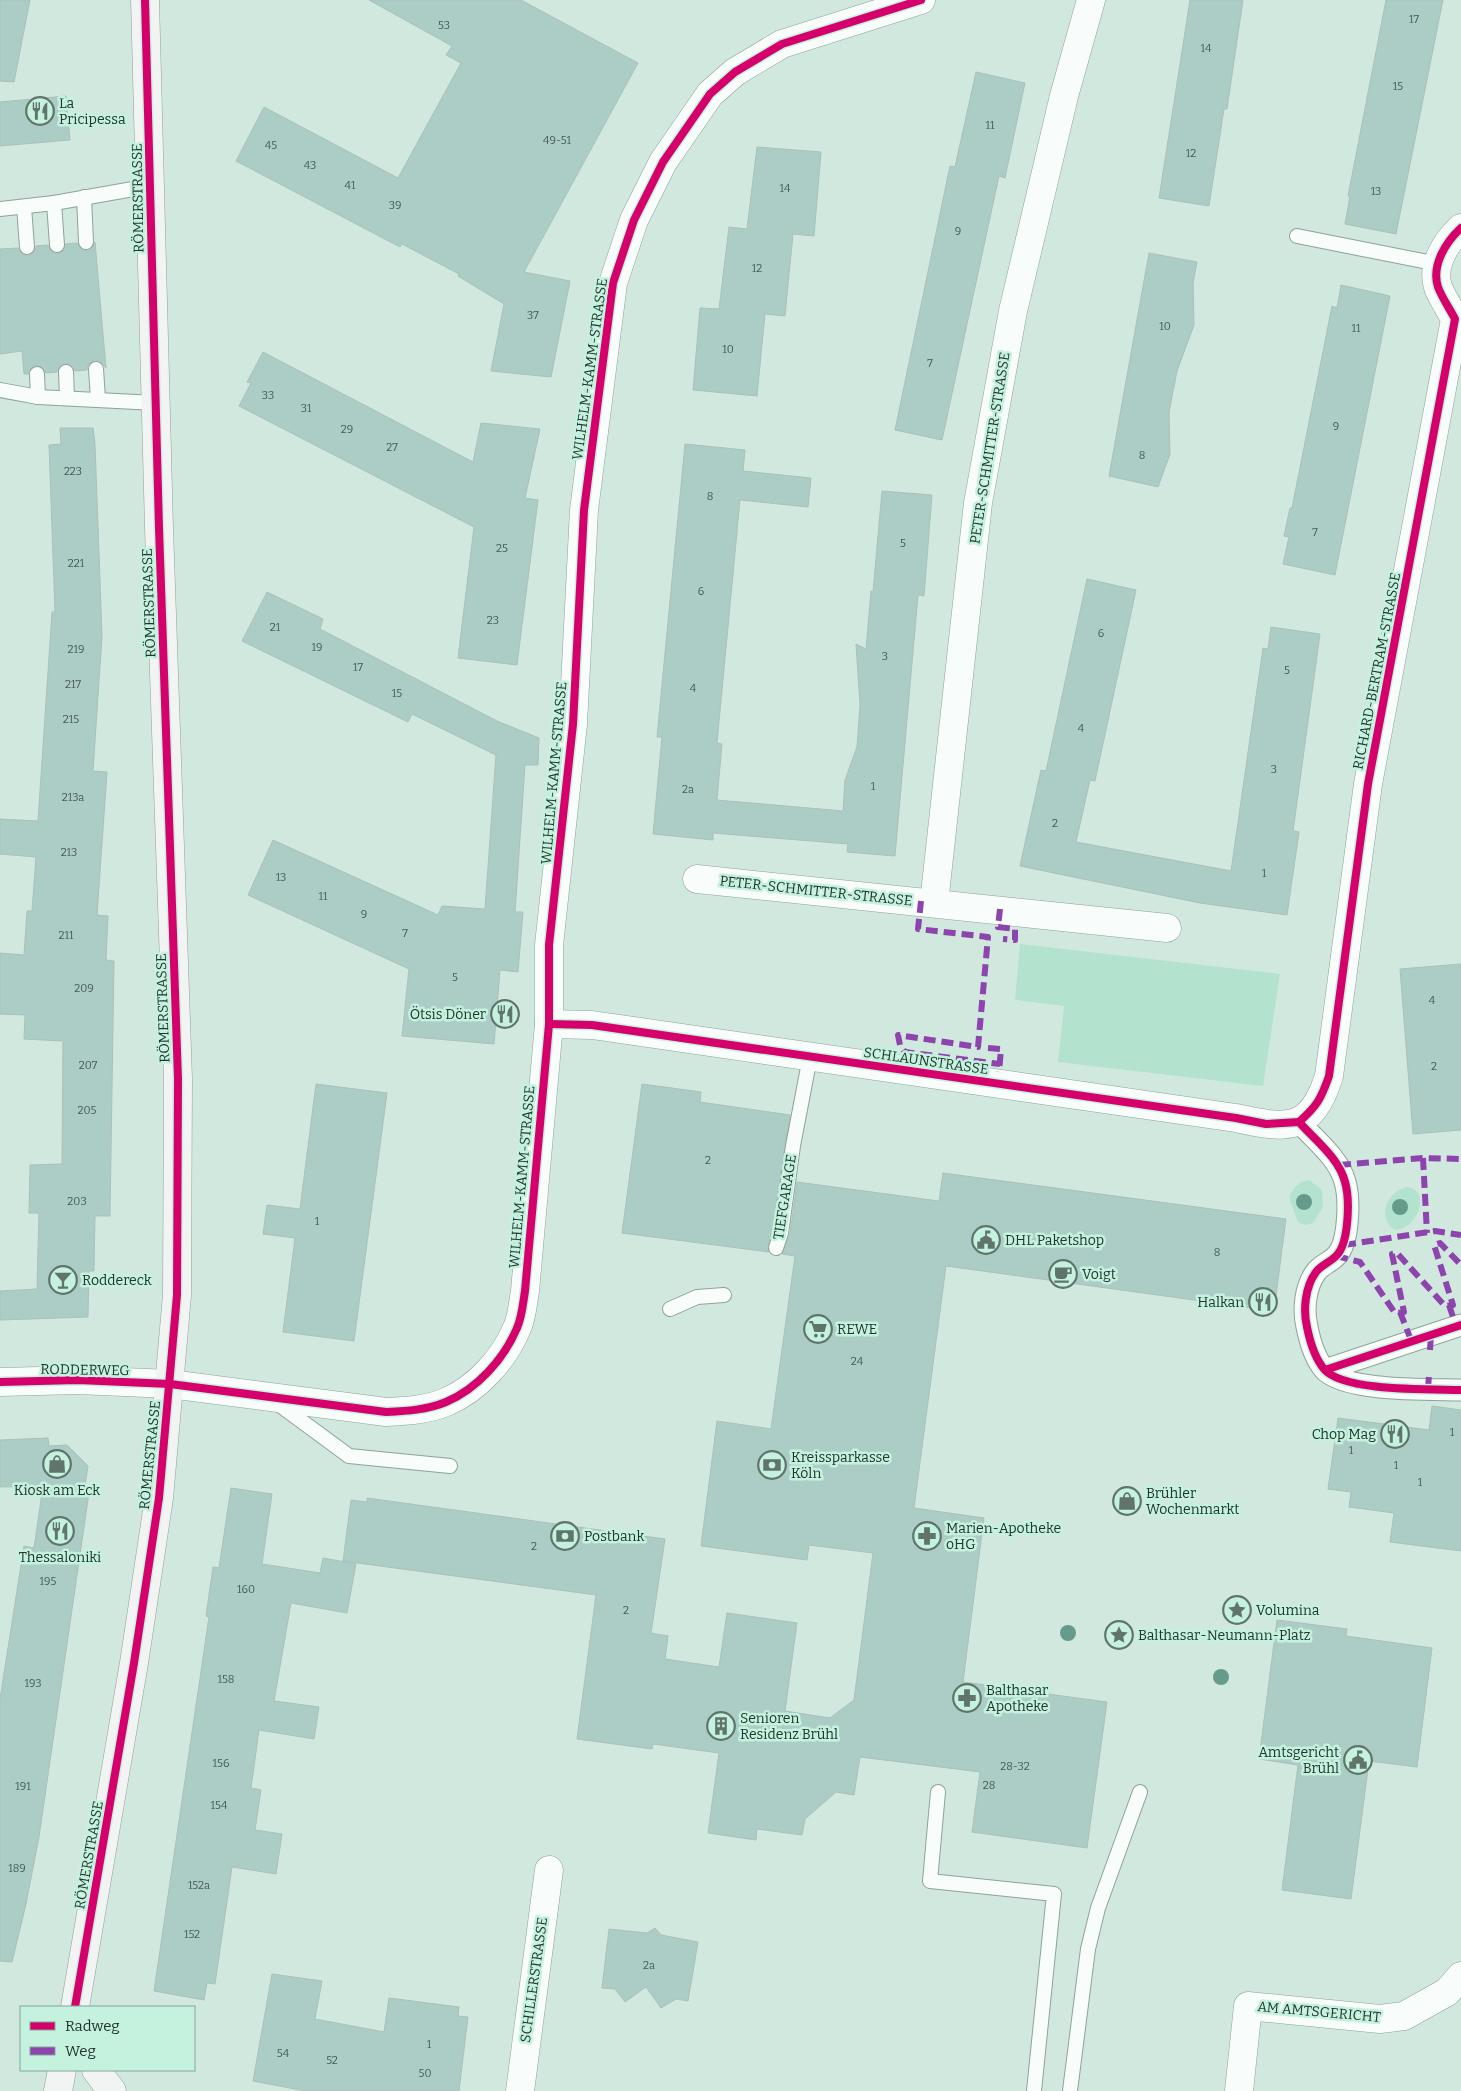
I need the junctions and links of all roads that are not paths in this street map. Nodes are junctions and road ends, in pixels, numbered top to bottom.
1 (145, 0) edge
2 (921, 0) edge
3 (1091, 0) edge
4 (150, 186) junction
5 (84, 197) junction
6 (54, 203) junction
7 (24, 207) junction
8 (0, 209) edge
9 (1461, 228) edge
10 (1297, 236) dead end
11 (86, 242) dead end
12 (57, 245) dead end
13 (27, 247) dead end
14 (1438, 264) junction
15 (96, 369) dead end
16 (66, 372) dead end
17 (37, 374) dead end
18 (0, 390) edge
19 (38, 397) junction
20 (67, 398) junction
21 (98, 399) junction
22 (156, 403) junction
23 (697, 879) dead end
24 (934, 903) junction
25 (1167, 928) dead end
26 (549, 1024) junction
27 (810, 1057) junction
28 (1299, 1122) junction
29 (776, 1248) dead end
30 (724, 1295) dead end
31 (670, 1309) dead end
32 (1461, 1325) edge
33 (1325, 1370) junction
34 (0, 1382) edge
35 (170, 1384) junction
36 (1461, 1390) edge
37 (270, 1398) junction
38 (450, 1466) dead end
39 (938, 1792) dead end
40 (1140, 1792) dead end
41 (549, 1870) dead end
42 (1461, 1976) edge
43 (76, 2006) edge
44 (62, 2071) edge
45 (97, 2071) edge
46 (58, 2091) edge
47 (112, 2091) edge
48 (520, 2091) edge
49 (1034, 2091) edge
50 (1070, 2091) edge
51 (1239, 2091) edge

1 - 4 main road, RÖMERSTRASSE
2 - 26 street, WILHELM-KAMM-STRASSE
3 - 24 street, PETER-SCHMITTER-STRASSE
4 - 5 lane
4 - 22 main road, RÖMERSTRASSE
5 - 6 lane
5 - 11 lane
6 - 7 lane
6 - 12 lane
7 - 8 lane
7 - 13 lane
9 - 14 street, RICHARD-BERTRAM-STRASSE
10 - 14 lane
14 - 28 street, RICHARD-BERTRAM-STRASSE
15 - 21 lane
16 - 20 lane
17 - 19 lane
18 - 19 lane
19 - 20 lane
20 - 21 lane
21 - 22 lane
22 - 35 main road, RÖMERSTRASSE
23 - 24 street, PETER-SCHMITTER-STRASSE
24 - 25 street, PETER-SCHMITTER-STRASSE
26 - 27 street, SCHLAUNSTRASSE
26 - 37 street, WILHELM-KAMM-STRASSE
27 - 28 street, SCHLAUNSTRASSE
27 - 29 lane, TIEFGARAGE
28 - 33 street
30 - 31 lane
32 - 33 street
33 - 36 street
34 - 35 street, RODDERWEG
35 - 37 street, WILHELM-KAMM-STRASSE
35 - 43 main road, RÖMERSTRASSE
37 - 38 lane
39 - 49 lane
40 - 50 lane
41 - 48 street, SCHILLERSTRASSE
42 - 51 street, AM AMTSGERICHT
44 - 46 main road
45 - 47 main road

